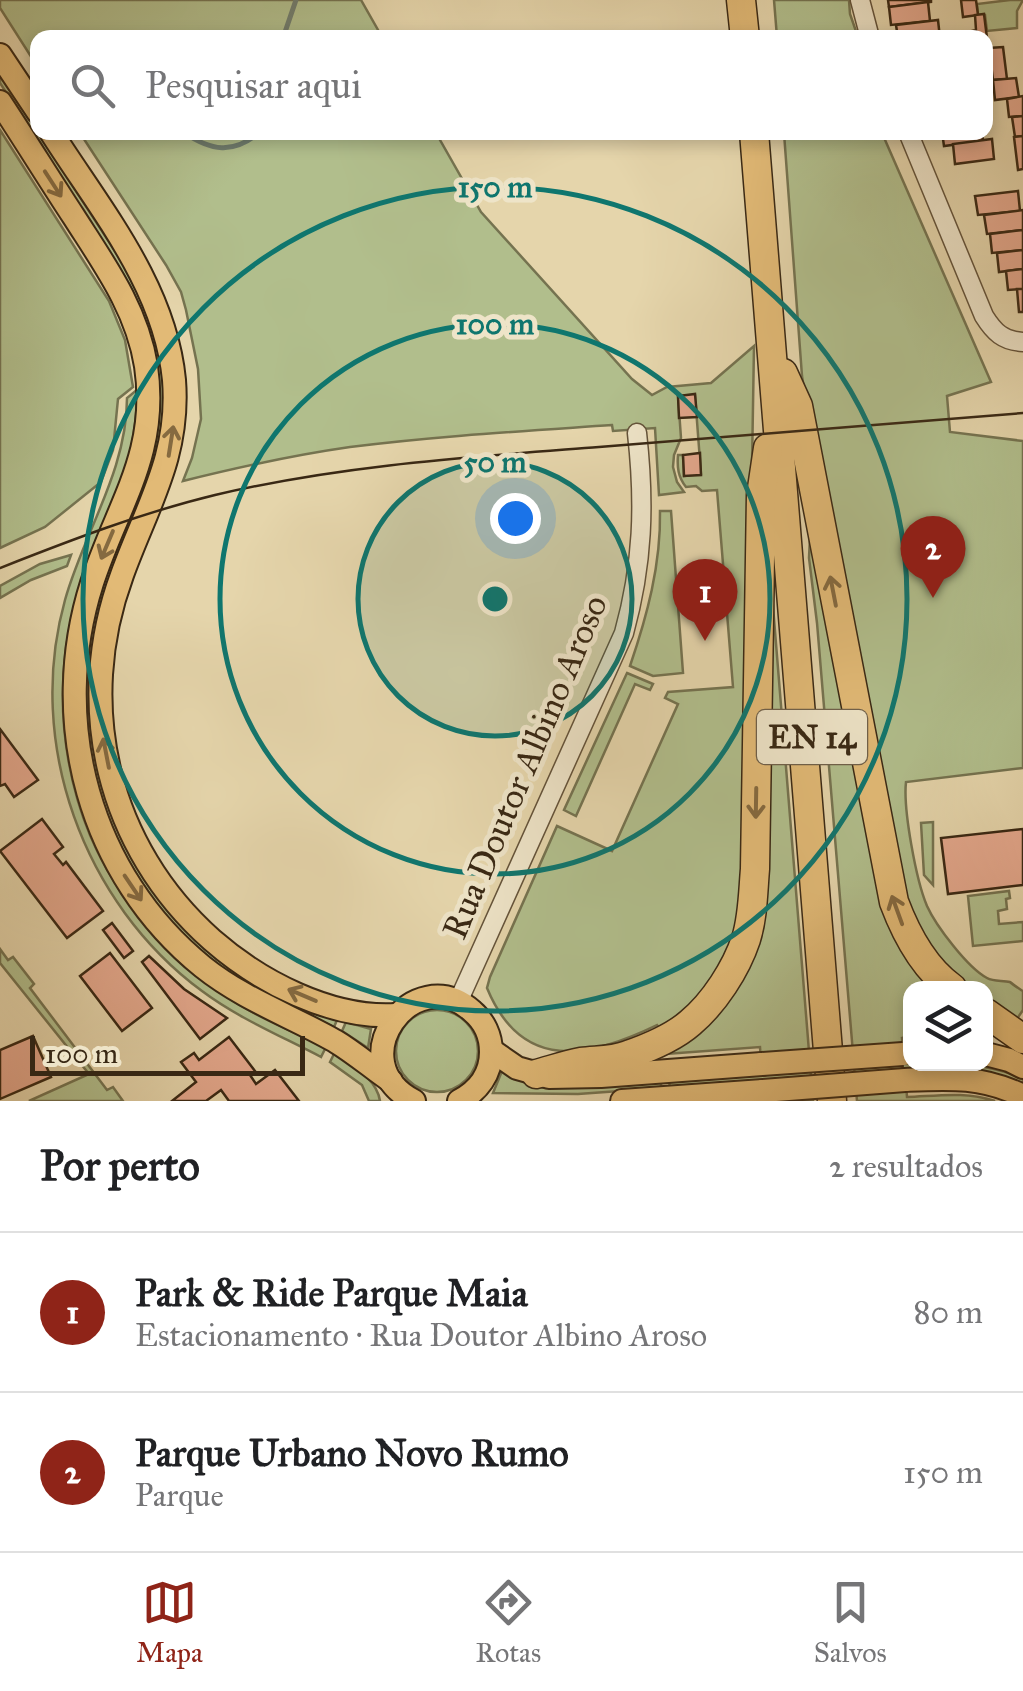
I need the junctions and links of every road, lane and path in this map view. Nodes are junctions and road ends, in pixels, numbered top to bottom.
1 (742, 0) edge
2 (755, 0) edge
3 (860, 0) edge
4 (744, 30) edge
5 (757, 30) edge
6 (868, 30) edge
7 (0, 55) edge
8 (30, 100) edge
9 (0, 102) edge
10 (56, 140) edge
11 (755, 140) edge
12 (765, 140) edge
13 (911, 140) edge
14 (1023, 342) edge
15 (779, 383) junction
16 (637, 434) dead end
17 (945, 981) edge
18 (458, 1002) junction
19 (396, 1015) junction
20 (993, 1018) edge
21 (1023, 1039) edge
22 (491, 1050) junction
23 (903, 1053) edge
24 (993, 1056) edge
25 (1023, 1067) edge
26 (536, 1074) junction
27 (389, 1088) edge
28 (1023, 1096) edge
29 (414, 1101) edge
30 (460, 1101) edge
31 (622, 1101) edge
32 (832, 1101) edge
33 (842, 1101) edge

1 - 4 highway
2 - 5 highway
3 - 6 street
7 - 8 main road
9 -> 27 main road
19 -> 10 main road
11 - 15 highway, EN 14
12 - 15 highway, EN 14
13 - 14 street
17 -> 15 highway
15 -> 26 highway
15 - 32 highway, EN 14
15 - 33 highway, EN 14
16 - 18 street, Rua Doutor Albino Aroso
18 - 19 main road
18 - 22 main road
19 - 27 main road
20 - 21 highway
22 - 26 main road
22 - 30 main road
23 - 26 main road, bridge
24 - 25 main road
27 - 29 main road
28 - 31 main road, bridge

